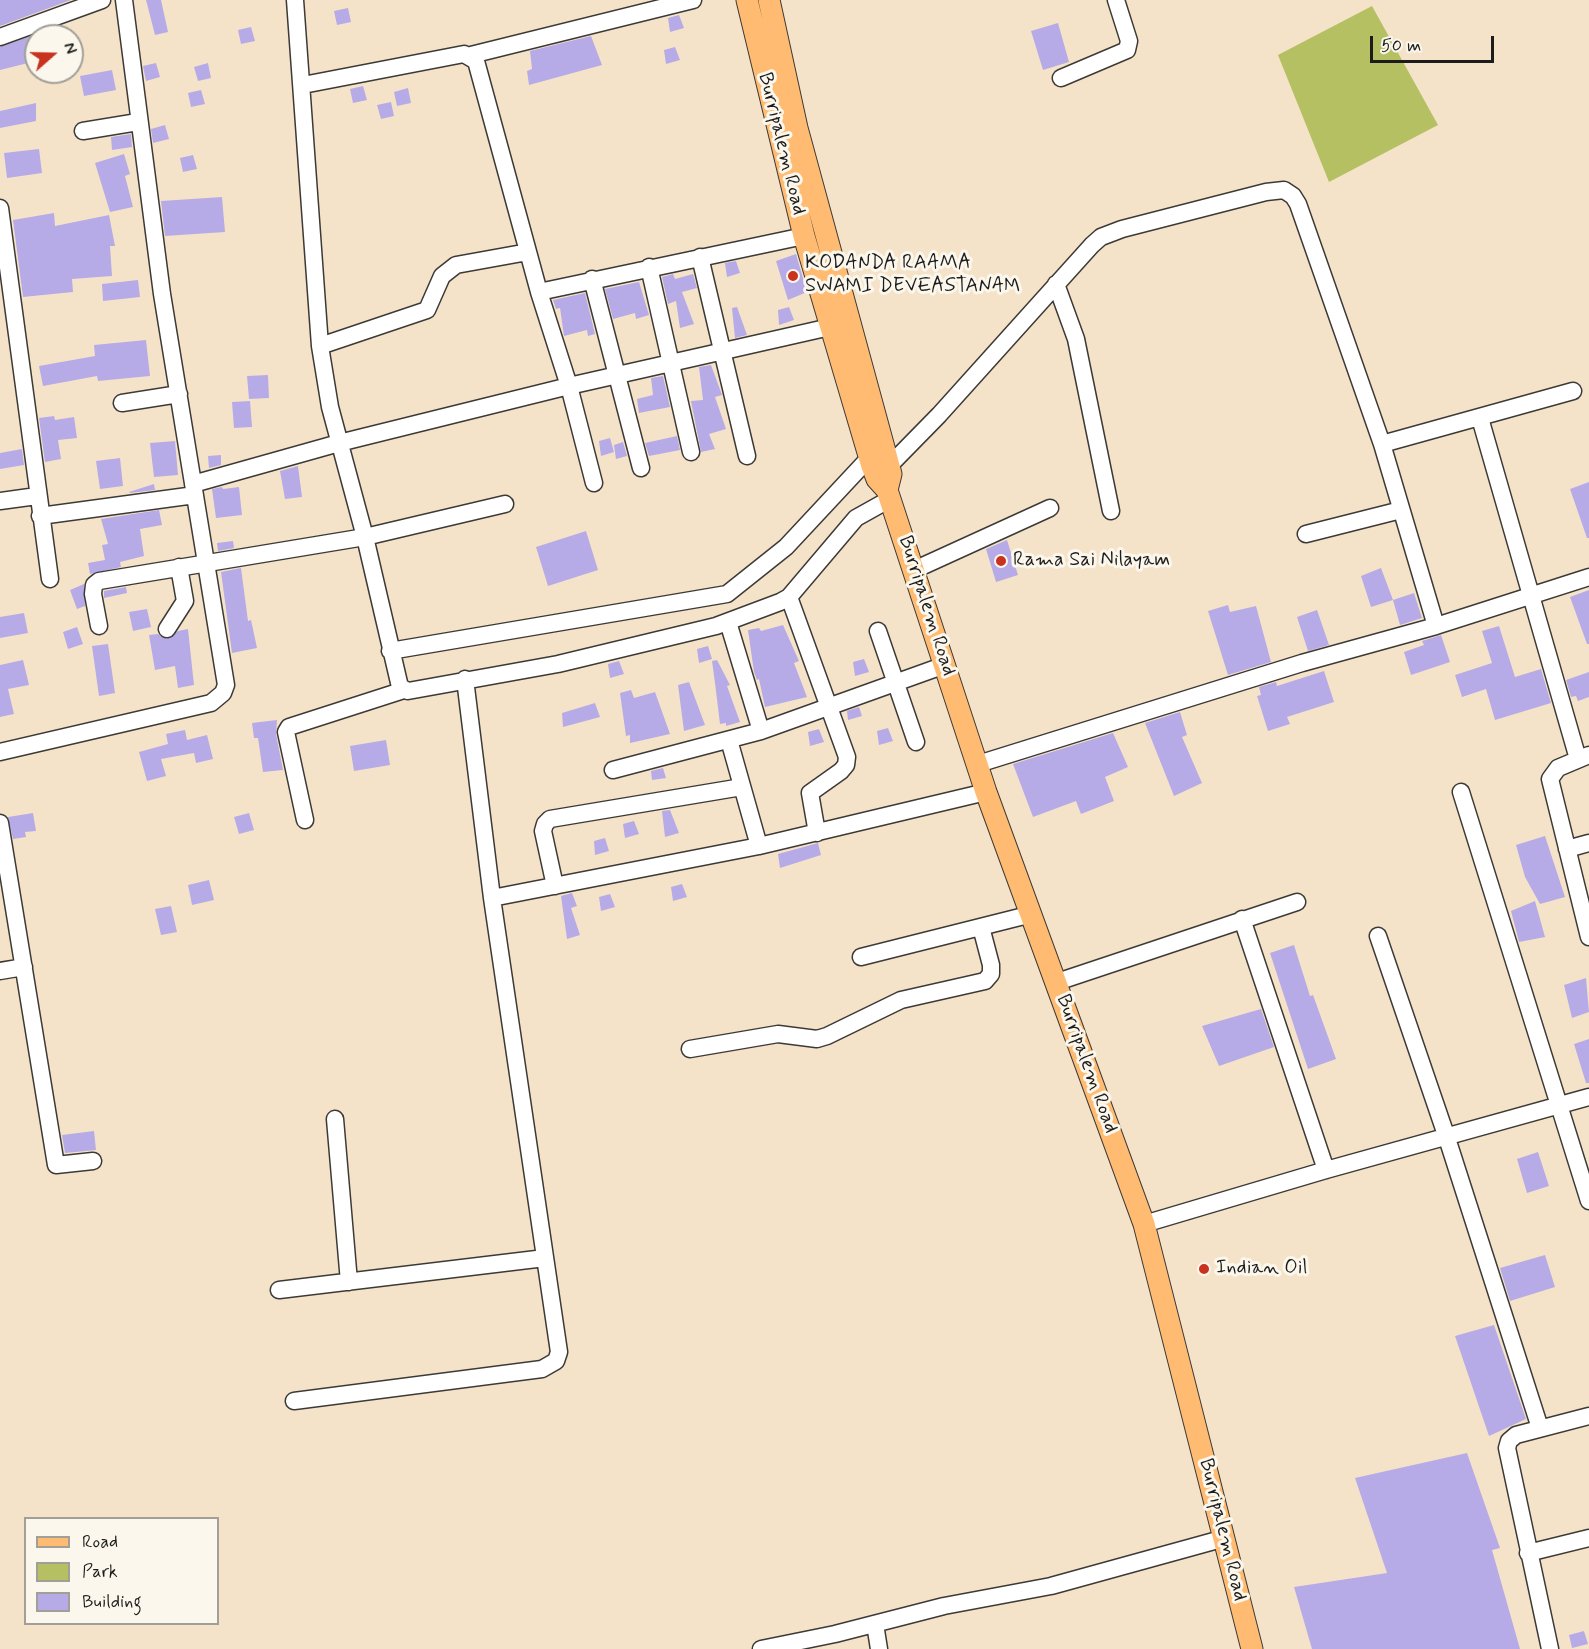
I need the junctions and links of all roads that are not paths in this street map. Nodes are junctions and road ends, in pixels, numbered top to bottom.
1 (102, 0) edge
2 (124, 0) edge
3 (296, 0) edge
4 (693, 0) edge
5 (747, 0) edge
6 (769, 0) edge
7 (1116, 0) edge
8 (0, 37) edge
9 (471, 56) junction
10 (1061, 78) dead end
11 (303, 86) junction
12 (138, 122) junction
13 (82, 131) dead end
14 (0, 208) edge
15 (804, 236) junction
16 (528, 252) junction
17 (700, 257) junction
18 (649, 267) junction
19 (592, 279) junction
20 (1056, 284) junction
21 (539, 292) junction
22 (830, 327) junction
23 (320, 345) junction
24 (722, 351) junction
25 (670, 363) junction
26 (618, 374) junction
27 (569, 387) junction
28 (1573, 392) dead end
29 (178, 394) junction
30 (122, 404) dead end
31 (1480, 418) junction
32 (339, 443) junction
33 (1382, 444) junction
34 (691, 453) dead end
35 (747, 456) dead end
36 (879, 461) junction
37 (641, 468) dead end
38 (594, 483) dead end
39 (194, 489) junction
40 (889, 494) junction
41 (37, 496) junction
42 (0, 501) edge
43 (505, 504) dead end
44 (1050, 508) dead end
45 (1401, 510) junction
46 (1112, 511) dead end
47 (40, 516) junction
48 (1306, 534) dead end
49 (365, 537) junction
50 (208, 562) junction
51 (179, 567) junction
52 (914, 570) junction
53 (1589, 577) edge
54 (50, 579) dead end
55 (1530, 596) junction
56 (789, 597) junction
57 (728, 622) junction
58 (99, 626) dead end
59 (1436, 626) junction
60 (167, 629) dead end
61 (878, 631) dead end
62 (390, 651) junction
63 (936, 668) junction
64 (902, 679) junction
65 (465, 680) junction
66 (404, 690) junction
67 (830, 706) junction
68 (761, 731) junction
69 (729, 740) junction
70 (916, 742) dead end
71 (0, 752) edge
72 (1583, 757) edge
73 (978, 764) junction
74 (613, 770) dead end
75 (742, 786) junction
76 (986, 792) junction
77 (1461, 792) dead end
78 (305, 820) dead end
79 (0, 823) edge
80 (817, 832) junction
81 (1589, 843) edge
82 (759, 846) junction
83 (1567, 849) junction
84 (555, 886) junction
85 (492, 898) junction
86 (1297, 902) dead end
87 (1025, 916) junction
88 (1242, 919) junction
89 (981, 927) junction
90 (1589, 934) edge
91 (1378, 936) dead end
92 (861, 957) dead end
93 (24, 967) junction
94 (0, 971) edge
95 (1057, 982) junction
96 (690, 1049) dead end
97 (1589, 1097) edge
98 (1558, 1105) junction
99 (335, 1119) dead end
100 (1446, 1135) junction
101 (93, 1161) dead end
102 (1326, 1170) junction
103 (1586, 1183) edge
104 (1589, 1201) edge
105 (1144, 1224) junction
106 (545, 1258) junction
107 (349, 1282) junction
108 (279, 1290) dead end
109 (294, 1401) dead end
110 (1589, 1416) edge
111 (1540, 1428) junction
112 (1225, 1538) junction
113 (1589, 1538) edge
114 (1528, 1553) junction
115 (875, 1624) junction
116 (761, 1649) edge
117 (879, 1649) edge
118 (1252, 1649) edge
119 (1550, 1649) edge

1 - 8 street
2 - 12 street
3 - 11 street
4 - 9 street
5 - 15 main road, Burripalem Road
6 - 36 main road, Burripalem Road
7 - 10 street
9 - 11 street
9 - 16 street
11 - 23 street
12 - 13 street
12 - 29 street
14 - 41 street
15 - 17 street
15 - 22 main road, Burripalem Road
16 - 21 street
16 - 23 street
17 - 18 street
17 - 24 street
18 - 19 street
18 - 25 street
19 - 21 street
19 - 26 street
20 - 33 street
20 - 36 street
20 - 46 street
21 - 27 street
22 - 24 street
22 - 36 main road, Burripalem Road
23 - 32 street
24 - 25 street
24 - 35 street
25 - 26 street
25 - 34 street
26 - 27 street
26 - 37 street
27 - 32 street
27 - 38 street
28 - 31 street
29 - 30 street
29 - 39 street
31 - 33 street
31 - 55 street
32 - 39 street
32 - 49 street
33 - 45 street
36 - 40 main road, Burripalem Road
36 - 62 street
39 - 47 street
39 - 50 street
40 - 52 main road, Burripalem Road
40 - 56 street
41 - 42 street
41 - 47 street
43 - 49 street
44 - 52 street
45 - 48 street
45 - 59 street
47 - 54 street
49 - 50 street
49 - 62 street
50 - 51 street
50 - 71 street
51 - 58 street
51 - 60 street
52 - 63 main road, Burripalem Road
53 - 55 street
55 - 59 street
55 - 72 street
56 - 57 street
56 - 67 street
57 - 65 street
57 - 68 street
59 - 73 street
61 - 64 street
62 - 66 street
63 - 64 street
63 - 73 main road, Burripalem Road
64 - 67 street
64 - 70 street
65 - 66 street
65 - 85 street
66 - 78 street
67 - 68 street
67 - 80 street
68 - 69 street
69 - 74 street
69 - 75 street
72 - 83 street
73 - 76 main road, Burripalem Road
75 - 82 street
75 - 84 street
76 - 80 street
76 - 87 main road, Burripalem Road
77 - 98 street
79 - 93 street
80 - 82 street
81 - 83 street
82 - 84 street
83 - 90 street
84 - 85 street
85 - 106 street
86 - 88 street
87 - 89 street
87 - 95 main road, Burripalem Road
88 - 95 street
88 - 102 street
89 - 92 street
89 - 96 street
91 - 100 street
93 - 94 street
93 - 101 street
95 - 105 main road, Burripalem Road
97 - 98 street
98 - 100 street
98 - 103 street
99 - 107 street
100 - 102 street
100 - 111 street
102 - 105 street
103 - 104 street
105 - 112 main road, Burripalem Road
106 - 107 street
106 - 109 street
107 - 108 street
110 - 111 street
111 - 114 street
112 - 115 street
112 - 118 main road, Burripalem Road
113 - 114 street
114 - 119 street
115 - 116 street
115 - 117 street

